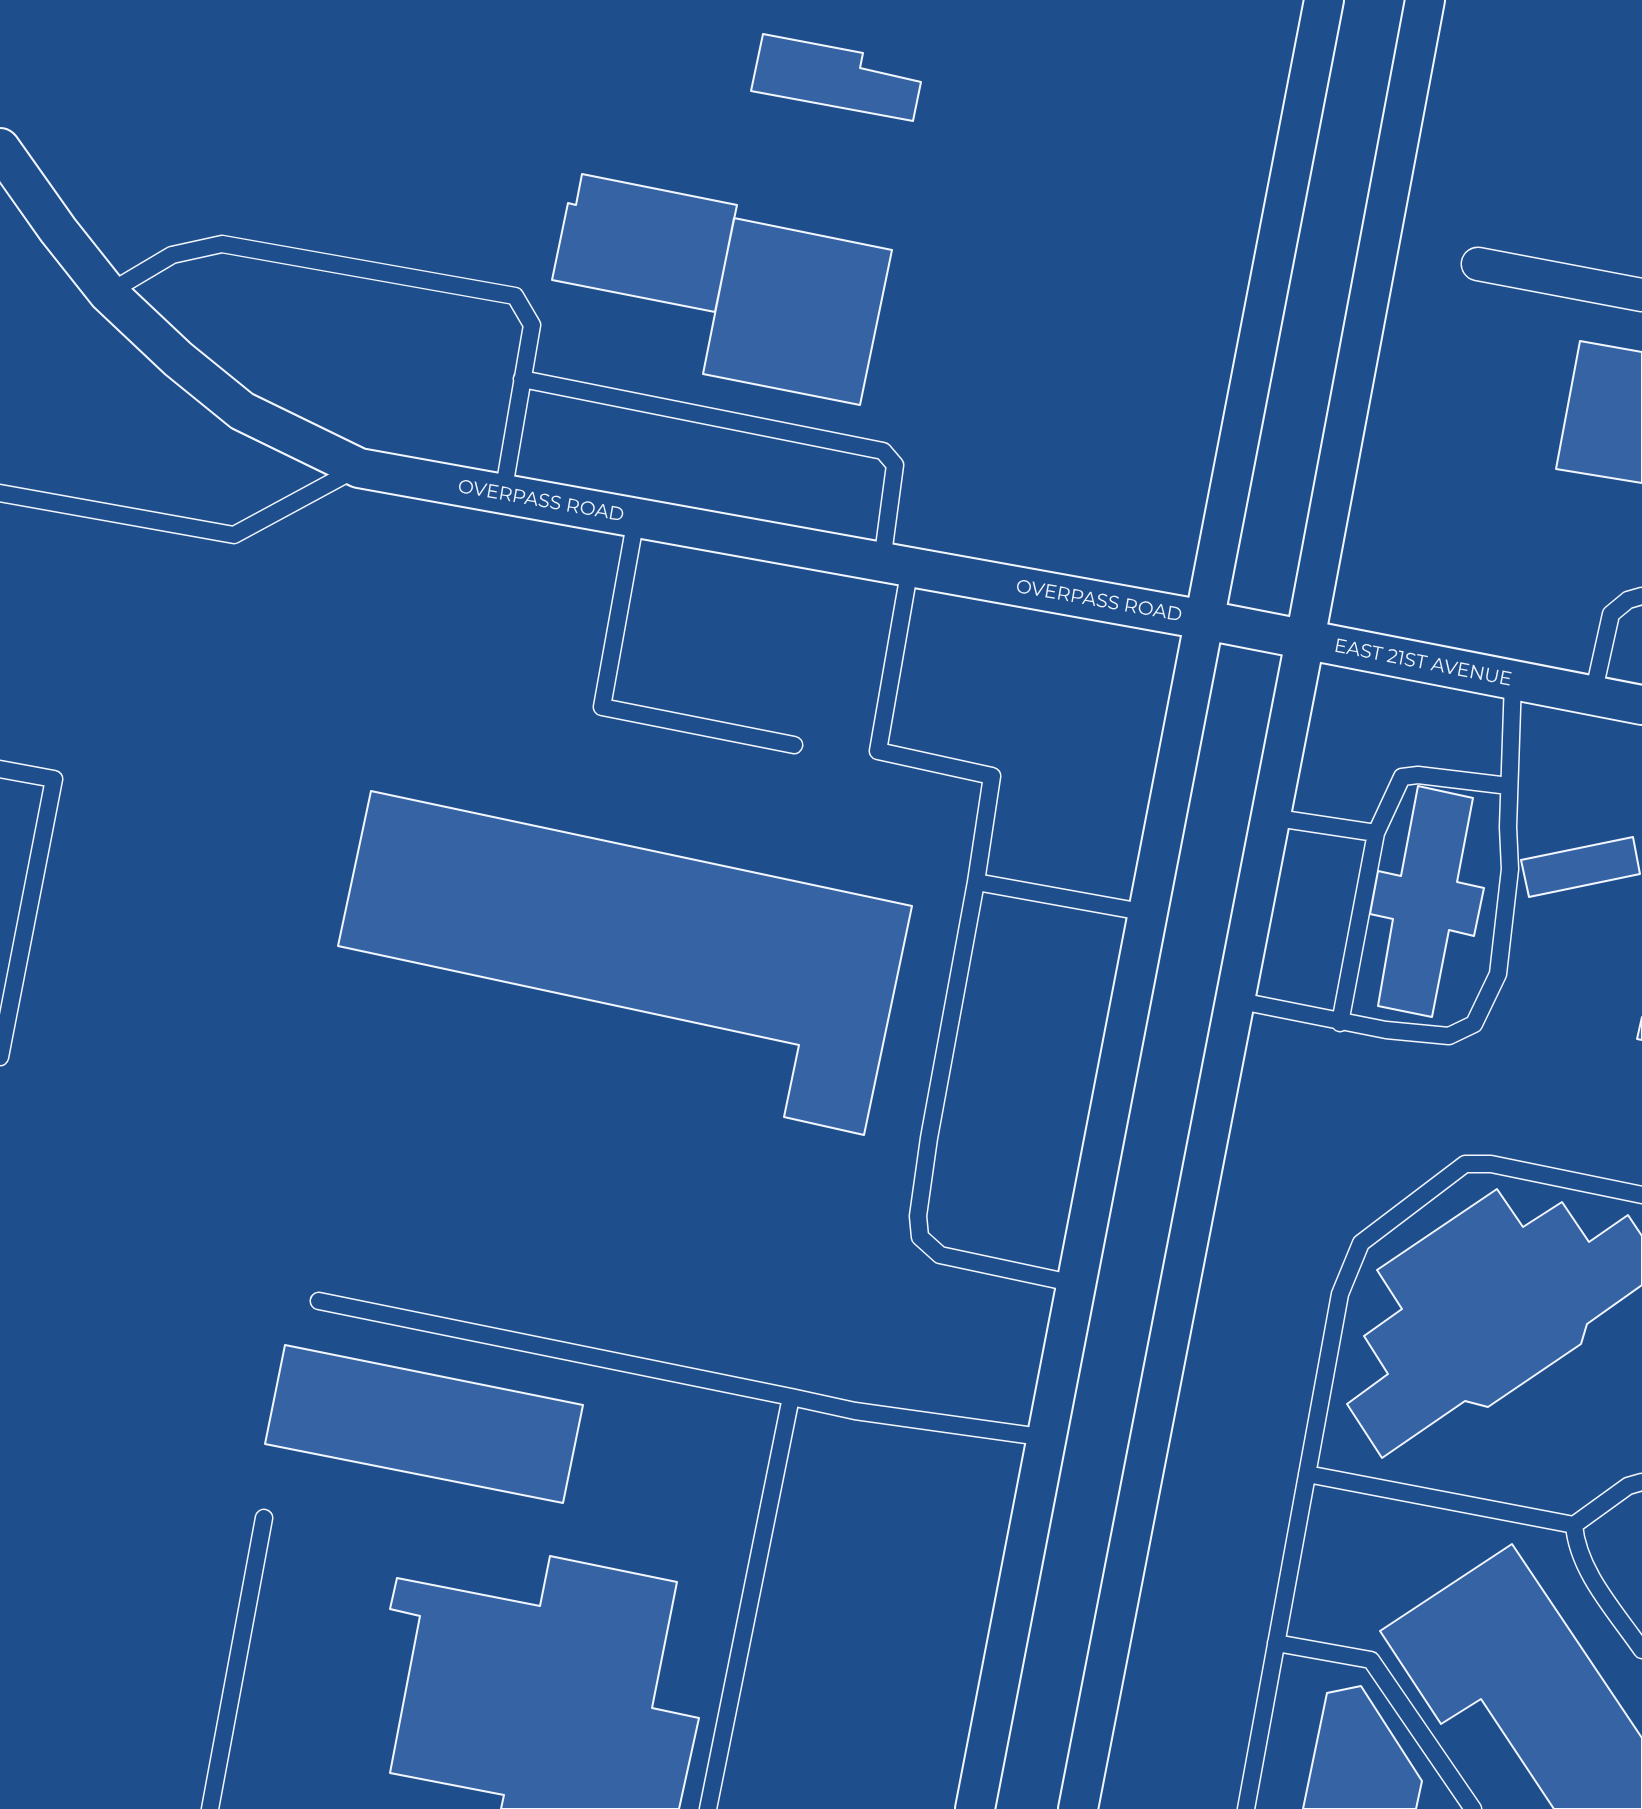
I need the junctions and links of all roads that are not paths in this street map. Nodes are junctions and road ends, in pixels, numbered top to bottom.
1 (1324, 0) edge
2 (1425, 0) edge
3 (0, 150) edge
4 (1478, 264) dead end
5 (108, 293) junction
6 (1642, 295) edge
7 (523, 379) junction
8 (359, 468) junction
9 (0, 493) edge
10 (503, 494) junction
11 (636, 518) junction
12 (896, 565) junction
13 (1642, 596) edge
14 (1205, 621) junction
15 (1305, 640) junction
16 (1513, 680) junction
17 (1593, 695) junction
18 (1642, 705) edge
19 (794, 745) dead end
20 (0, 769) edge
21 (1509, 786) junction
22 (1270, 817) junction
23 (1376, 833) junction
24 (976, 882) junction
25 (1148, 913) junction
26 (1235, 1000) junction
27 (1340, 1023) junction
28 (0, 1057) edge
29 (1642, 1195) edge
30 (1077, 1284) junction
31 (319, 1301) dead end
32 (791, 1397) junction
33 (1048, 1438) junction
34 (1307, 1474) junction
35 (1642, 1482) edge
36 (264, 1518) dead end
37 (1574, 1525) junction
38 (1276, 1643) junction
39 (1642, 1650) edge
40 (210, 1809) edge
41 (708, 1809) edge
42 (975, 1809) edge
43 (1078, 1809) edge
44 (1247, 1809) edge
45 (1473, 1809) edge

1 - 14 main road
2 - 15 main road
3 - 5 main road, OVERPASS ROAD
4 - 6 street
5 - 7 lane
5 - 8 main road, OVERPASS ROAD
7 - 10 lane
7 - 12 lane
8 - 9 lane
8 - 10 main road, OVERPASS ROAD
10 - 11 main road, OVERPASS ROAD
11 - 12 main road, OVERPASS ROAD
11 - 19 lane
12 - 14 main road, OVERPASS ROAD
12 - 24 lane
13 - 17 lane
14 - 15 main road, EAST 21ST AVENUE
14 - 25 main road
15 - 16 main road, EAST 21ST AVENUE
15 - 22 main road
16 - 17 main road, EAST 21ST AVENUE
16 - 21 lane
17 - 18 main road, EAST 21ST AVENUE
20 - 28 lane
21 - 23 lane
21 - 27 lane
22 - 23 lane
22 - 26 main road
23 - 27 lane
24 - 25 lane
24 - 30 lane
25 - 30 main road
26 - 27 lane
26 - 43 main road
29 - 34 lane
30 - 33 main road
31 - 32 lane
32 - 33 lane
32 - 41 lane
33 - 42 main road
34 - 37 lane
34 - 38 lane
35 - 37 lane
36 - 40 lane
37 - 39 lane
38 - 44 lane
38 - 45 lane

